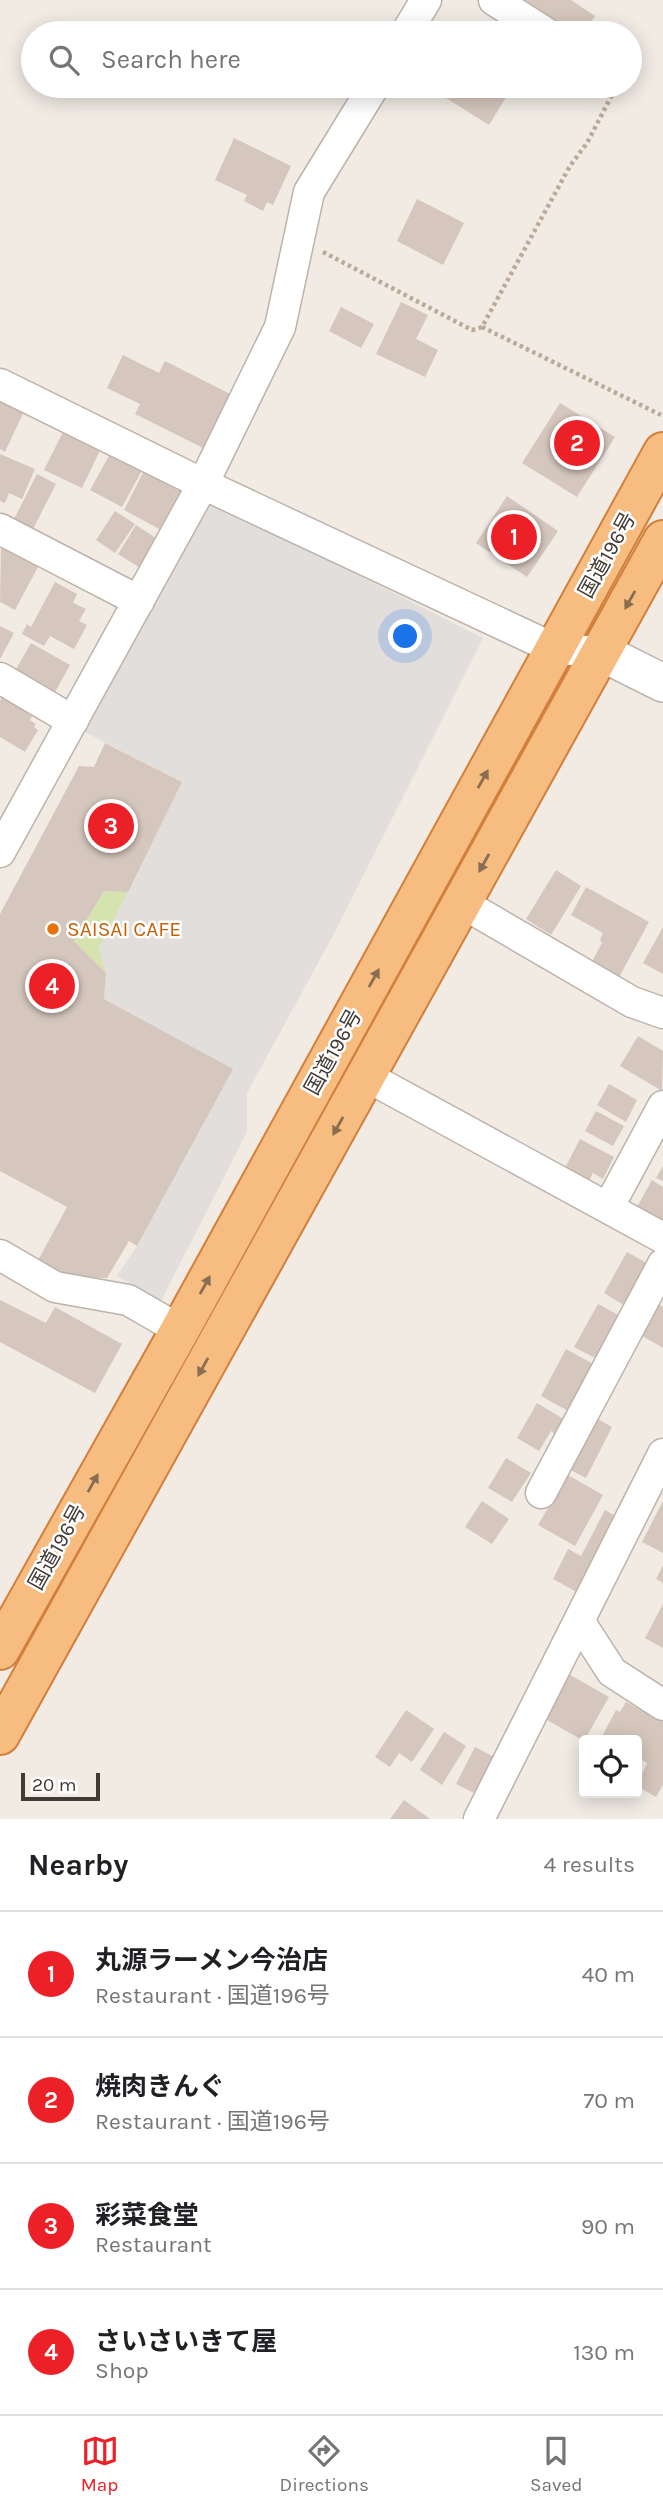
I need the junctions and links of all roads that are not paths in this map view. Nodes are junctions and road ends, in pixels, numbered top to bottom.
1 (426, 0) edge
2 (494, 0) edge
3 (413, 21) edge
4 (527, 21) edge
5 (367, 98) edge
6 (0, 384) edge
7 (663, 452) edge
8 (203, 484) junction
9 (0, 529) edge
10 (663, 540) edge
11 (139, 601) junction
12 (555, 649) junction
13 (601, 652) junction
14 (0, 678) edge
15 (663, 683) edge
16 (73, 721) junction
17 (0, 852) edge
18 (462, 903) junction
19 (663, 1013) edge
20 (366, 1076) junction
21 (663, 1106) edge
22 (608, 1208) junction
23 (663, 1238) edge
24 (0, 1255) edge
25 (663, 1264) edge
26 (180, 1330) junction
27 (663, 1454) edge
28 (541, 1493) dead end
29 (579, 1621) junction
30 (0, 1650) edge
31 (663, 1705) edge
32 (0, 1735) edge
33 (479, 1819) edge

1 - 3 street
2 - 4 street
5 - 8 street
6 - 8 street
7 - 12 highway, 国道196号
8 - 11 street
8 - 12 street
9 - 11 street
10 -> 13 highway, 国道196号
11 - 16 street
12 - 13 street
26 -> 12 highway, 国道196号
13 - 15 street
13 -> 18 highway, 国道196号
14 - 16 street
16 - 17 street
18 - 19 street
18 - 20 highway, 国道196号
20 - 22 street
20 -> 32 highway, 国道196号
21 - 22 street
22 - 23 street
24 - 26 street
25 - 28 street
30 -> 26 highway, 国道196号
27 - 29 street
29 - 31 street
29 - 33 street

